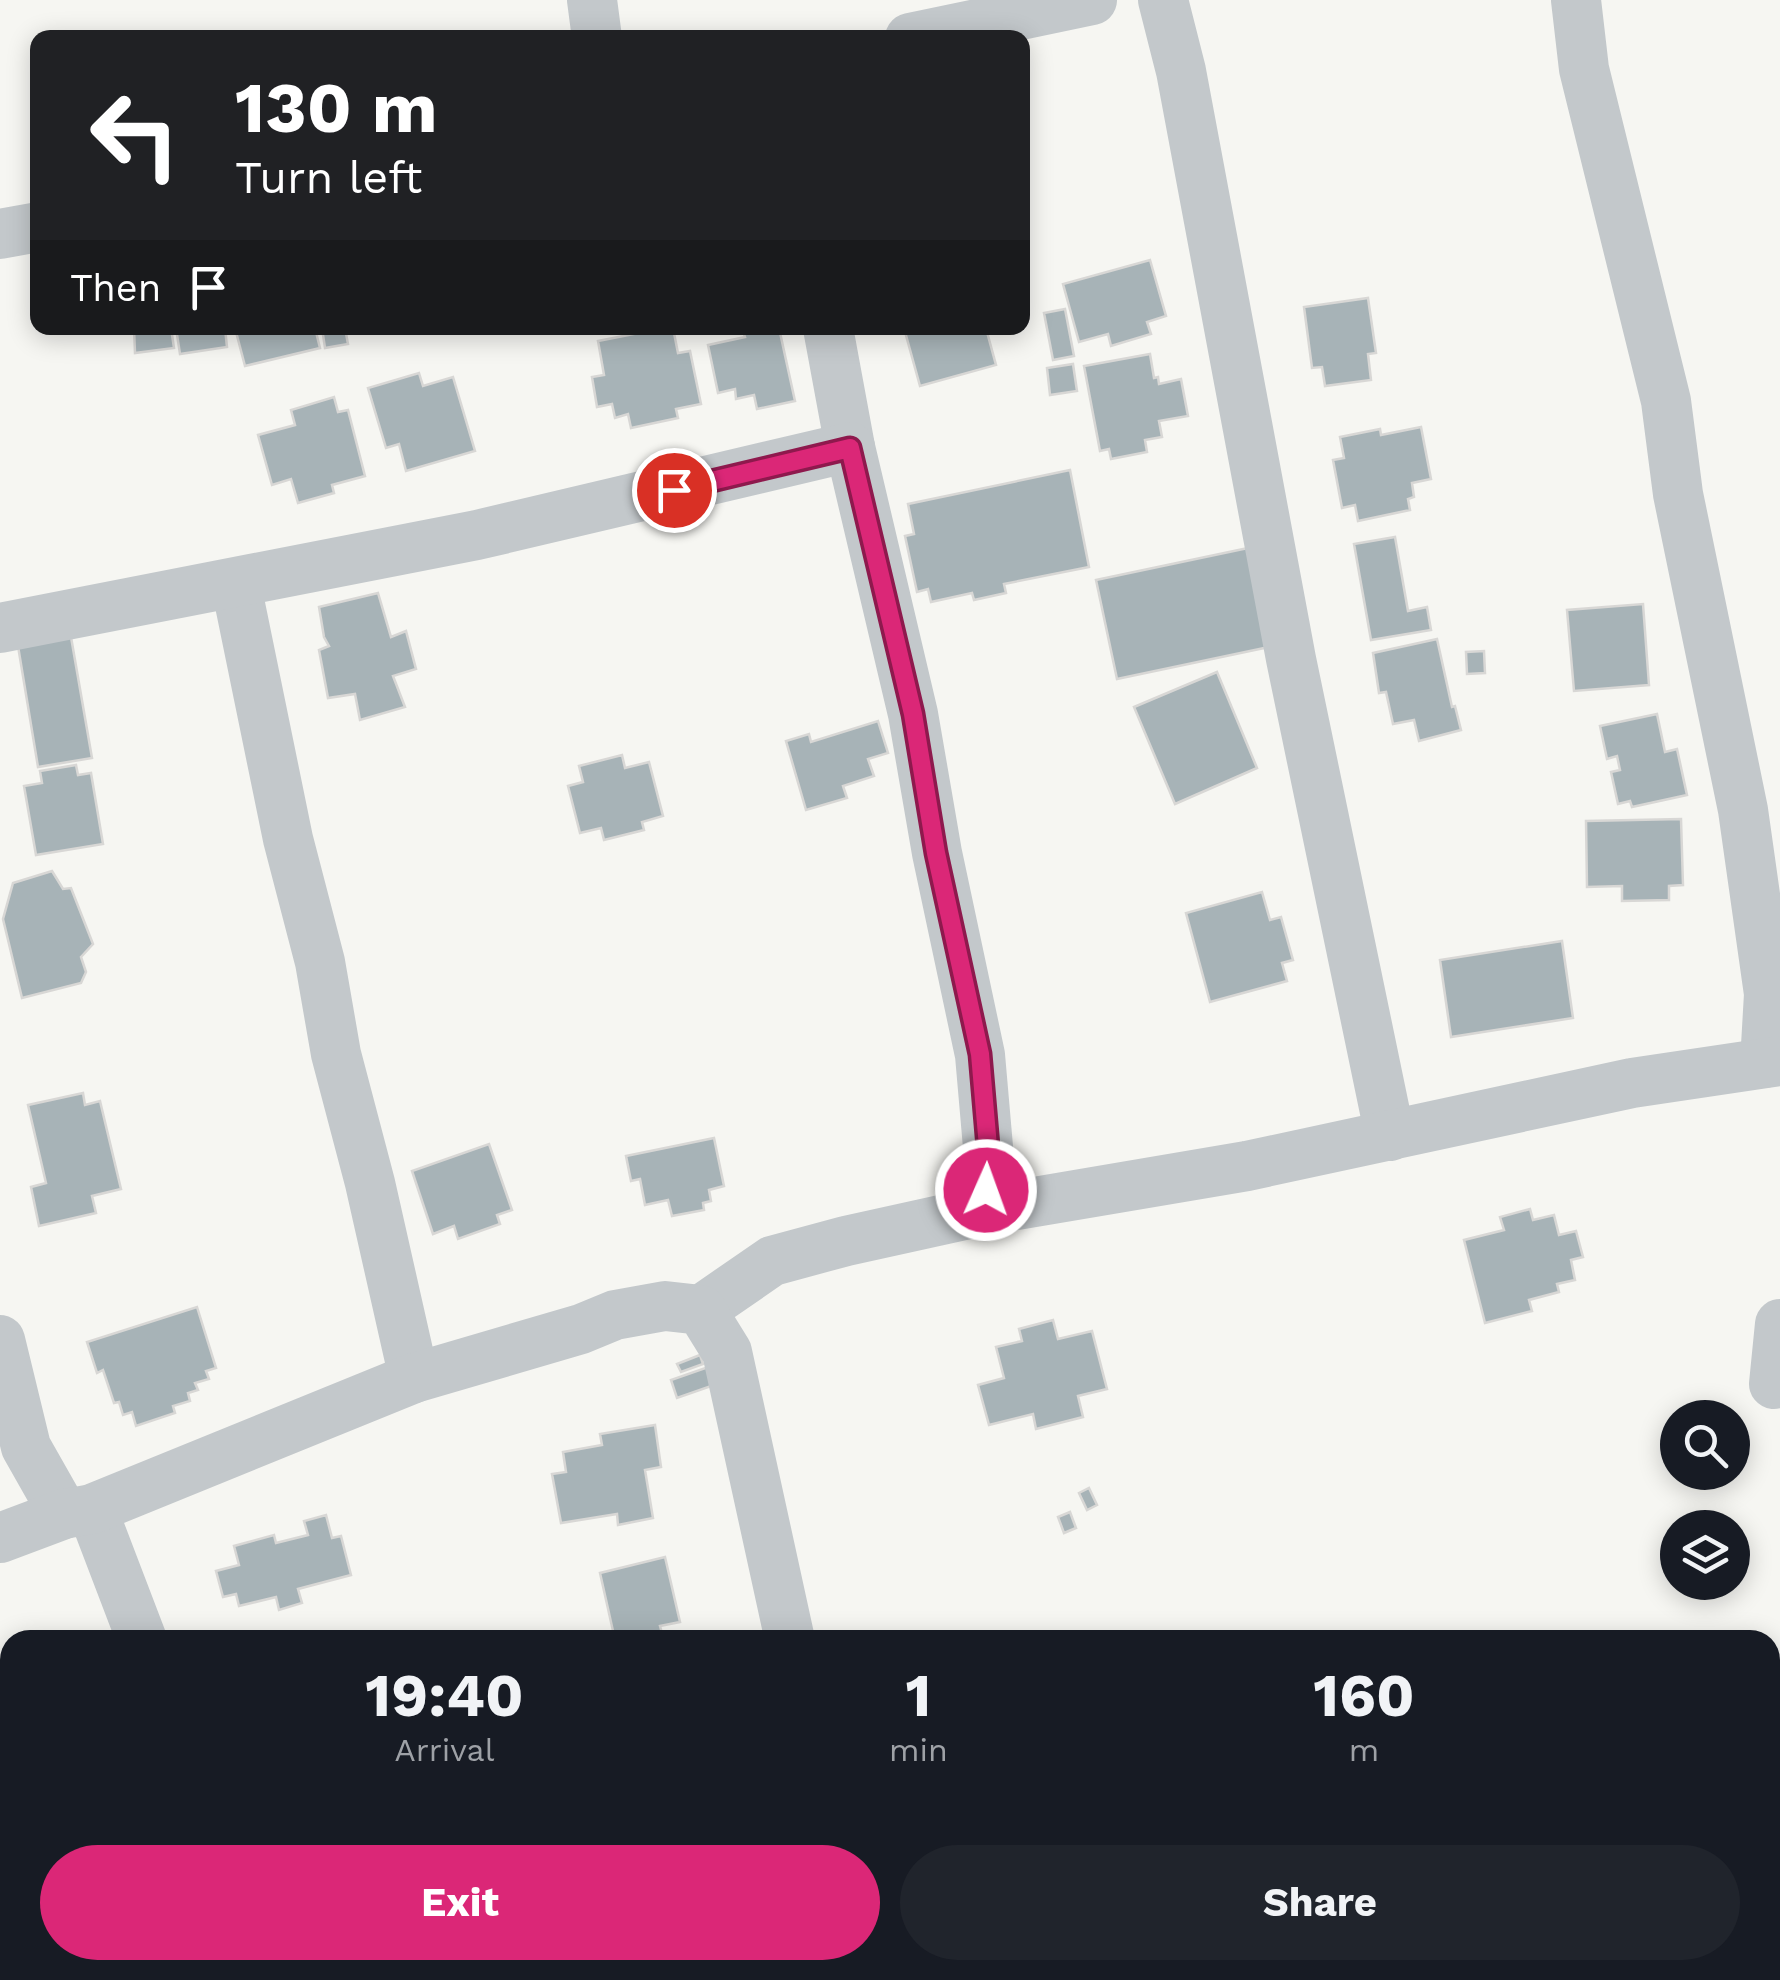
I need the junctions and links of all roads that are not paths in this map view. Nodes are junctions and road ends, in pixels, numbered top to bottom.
1 (592, 0) edge
2 (1092, 0) edge
3 (1163, 0) edge
4 (1576, 0) edge
5 (596, 30) edge
6 (948, 30) edge
7 (30, 229) edge
8 (0, 234) edge
9 (829, 335) edge
10 (850, 448) junction
11 (236, 584) junction
12 (0, 628) edge
13 (1773, 1062) edge
14 (1390, 1136) junction
15 (982, 1212) junction
16 (701, 1310) junction
17 (1780, 1324) edge
18 (0, 1340) edge
19 (414, 1378) junction
20 (1774, 1384) dead end
21 (78, 1512) junction
22 (0, 1538) edge
23 (137, 1630) edge
24 (788, 1630) edge

1 - 5 street
2 - 6 street
3 - 14 street
4 - 13 street
7 - 8 street
9 - 10 street
10 - 11 street
10 - 15 street
11 - 12 street
11 - 19 street
13 - 14 street
14 - 15 street
15 - 16 street
16 - 19 street
16 - 24 street
17 - 20 street
18 - 21 street
19 - 21 street
21 - 22 street
21 - 23 street

